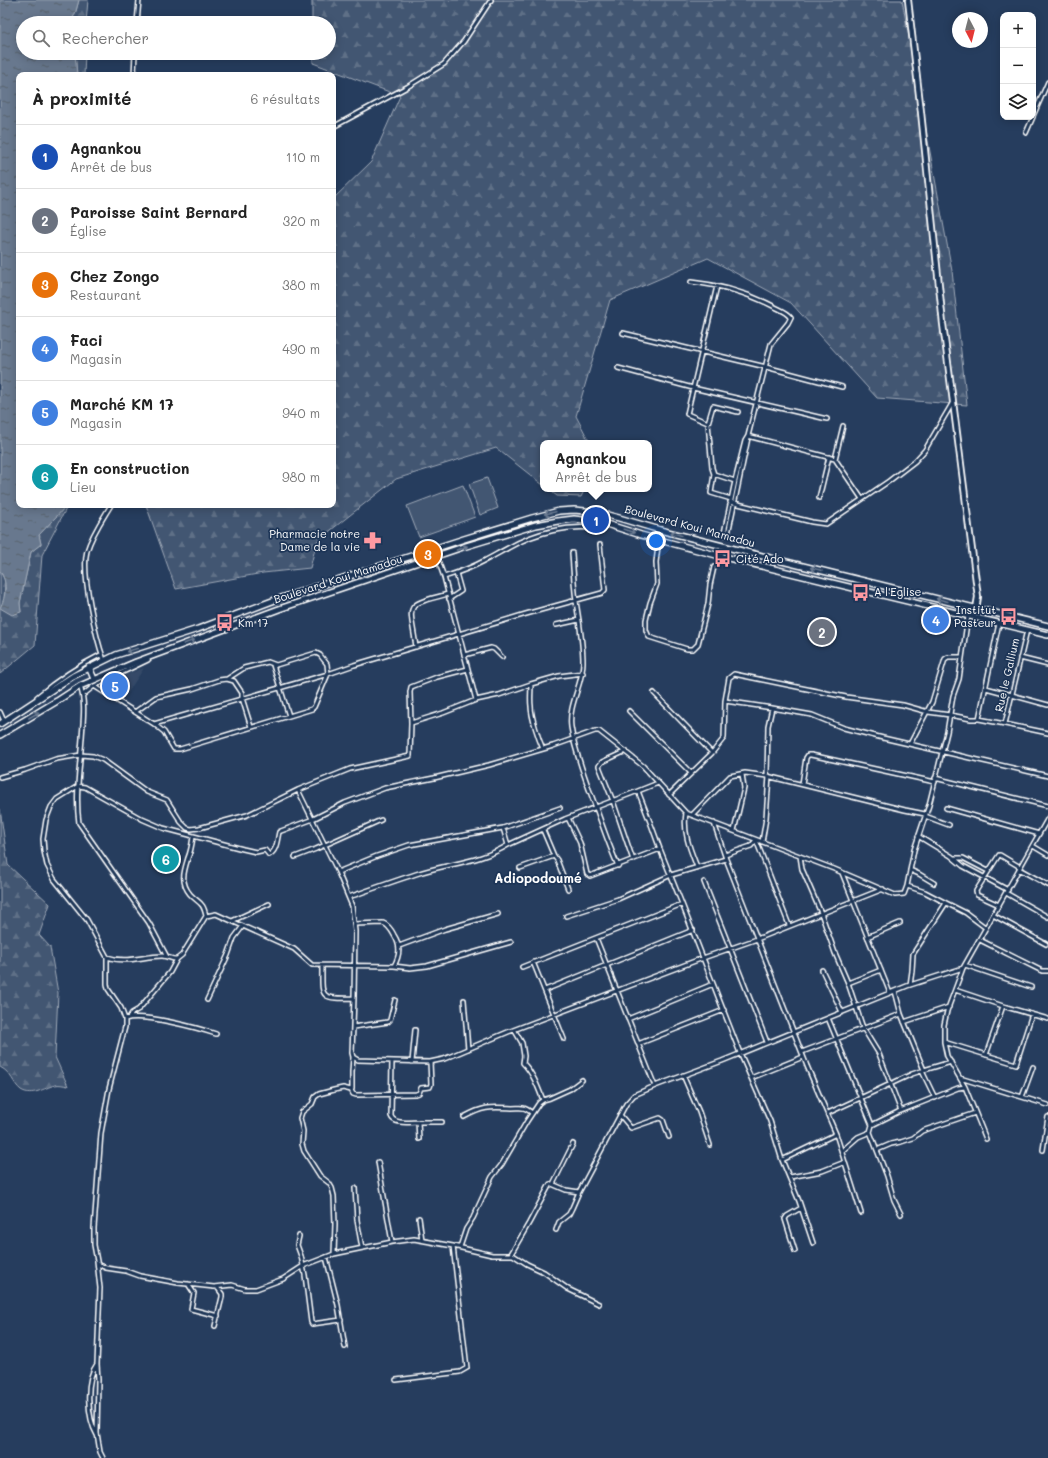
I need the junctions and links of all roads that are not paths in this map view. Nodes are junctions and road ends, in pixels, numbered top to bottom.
1 (139, 0) edge
2 (491, 0) edge
3 (908, 0) edge
4 (138, 16) edge
5 (135, 60) edge
6 (134, 72) edge
7 (1048, 82) edge
8 (1036, 110) edge
9 (1032, 120) edge
10 (336, 125) edge
11 (1026, 133) dead end
12 (691, 282) dead end
13 (717, 286) junction
14 (623, 333) dead end
15 (701, 352) junction
16 (766, 367) junction
17 (618, 368) dead end
18 (842, 387) dead end
19 (693, 388) junction
20 (756, 402) junction
21 (953, 402) junction
22 (738, 412) dead end
23 (827, 419) dead end
24 (708, 423) junction
25 (843, 426) dead end
26 (748, 436) junction
27 (829, 457) junction
28 (835, 459) junction
29 (714, 474) junction
30 (735, 481) junction
31 (819, 498) dead end
32 (862, 499) junction
33 (732, 501) junction
34 (109, 508) edge
35 (600, 529) dead end
36 (659, 539) junction
37 (600, 545) dead end
38 (434, 549) junction
39 (572, 553) dead end
40 (437, 557) junction
41 (714, 566) dead end
42 (456, 573) junction
43 (444, 577) junction
44 (882, 586) junction
45 (448, 594) junction
46 (879, 595) junction
47 (449, 599) junction
48 (576, 600) junction
49 (976, 608) junction
50 (968, 616) junction
51 (579, 620) junction
52 (999, 623) junction
53 (556, 625) dead end
54 (1048, 626) edge
55 (1027, 630) junction
56 (459, 634) junction
57 (1048, 635) edge
58 (416, 647) junction
59 (166, 651) junction
60 (102, 654) junction
61 (464, 655) junction
62 (502, 657) dead end
63 (962, 657) junction
64 (1020, 658) junction
65 (104, 660) junction
66 (273, 665) junction
67 (1048, 665) edge
68 (89, 667) junction
69 (468, 668) junction
70 (582, 673) junction
71 (328, 674) junction
72 (94, 679) junction
73 (227, 679) junction
74 (531, 684) junction
75 (80, 686) junction
76 (94, 686) junction
77 (280, 687) junction
78 (986, 688) junction
79 (654, 693) dead end
80 (83, 695) junction
81 (1012, 696) junction
82 (242, 698) junction
83 (476, 700) junction
84 (725, 701) junction
85 (30, 703) junction
86 (1048, 705) edge
87 (772, 708) junction
88 (629, 711) dead end
89 (0, 712) edge
90 (135, 712) junction
91 (928, 712) junction
92 (950, 715) junction
93 (289, 716) junction
94 (979, 719) junction
95 (2, 722) edge
96 (411, 723) junction
97 (154, 724) junction
98 (1005, 724) junction
99 (250, 727) junction
100 (1048, 733) edge
101 (0, 735) edge
102 (573, 738) junction
103 (910, 744) junction
104 (544, 749) junction
105 (626, 751) junction
106 (941, 751) junction
107 (712, 753) junction
108 (81, 755) junction
109 (691, 774) junction
110 (742, 774) junction
111 (768, 776) junction
112 (1048, 776) edge
113 (0, 777) edge
114 (935, 780) junction
115 (658, 783) junction
116 (802, 784) junction
117 (78, 786) junction
118 (298, 790) junction
119 (638, 791) junction
120 (669, 795) junction
121 (613, 801) junction
122 (1048, 806) edge
123 (596, 807) junction
124 (560, 808) dead end
125 (946, 808) dead end
126 (686, 813) junction
127 (692, 815) junction
128 (925, 815) junction
129 (568, 818) junction
130 (1048, 818) edge
131 (313, 819) junction
132 (381, 820) dead end
133 (714, 823) junction
134 (949, 825) dead end
135 (503, 828) junction
136 (543, 830) junction
137 (734, 831) junction
138 (1040, 834) junction
139 (193, 836) junction
140 (918, 836) junction
141 (756, 840) junction
142 (762, 842) junction
143 (325, 845) junction
144 (508, 845) junction
145 (1033, 846) junction
146 (660, 849) junction
147 (724, 855) junction
148 (1048, 855) edge
149 (554, 856) junction
150 (800, 856) junction
151 (295, 857) dead end
152 (954, 858) junction
153 (726, 859) junction
154 (633, 860) junction
155 (618, 866) junction
156 (697, 867) junction
157 (520, 868) dead end
158 (1020, 868) junction
159 (910, 870) junction
160 (988, 871) junction
161 (338, 872) junction
162 (842, 873) junction
163 (670, 876) junction
164 (984, 878) junction
165 (704, 882) dead end
166 (934, 883) dead end
167 (1048, 885) edge
168 (907, 886) junction
169 (568, 889) dead end
170 (883, 889) junction
171 (1007, 892) junction
172 (349, 897) junction
173 (853, 901) junction
174 (946, 903) junction
175 (269, 904) dead end
176 (682, 904) junction
177 (999, 905) junction
178 (822, 913) junction
179 (498, 914) dead end
180 (993, 915) junction
181 (206, 916) junction
182 (566, 916) dead end
183 (1048, 917) edge
184 (232, 921) junction
185 (900, 923) dead end
186 (355, 924) junction
187 (789, 925) junction
188 (243, 926) junction
189 (986, 928) junction
190 (693, 930) junction
191 (867, 937) junction
192 (596, 938) junction
193 (758, 939) junction
194 (980, 940) junction
195 (511, 942) dead end
196 (1046, 944) dead end
197 (399, 946) junction
198 (731, 948) junction
199 (107, 957) junction
200 (167, 957) junction
201 (703, 958) junction
202 (177, 959) junction
203 (533, 962) junction
204 (607, 964) junction
205 (354, 965) junction
206 (322, 966) junction
207 (394, 966) junction
208 (964, 966) junction
209 (522, 967) dead end
210 (822, 970) dead end
211 (881, 970) junction
212 (1048, 971) edge
213 (848, 983) junction
214 (713, 984) junction
215 (910, 985) junction
216 (1031, 987) dead end
217 (545, 990) junction
218 (955, 990) junction
219 (617, 991) junction
220 (895, 991) junction
221 (890, 993) junction
222 (354, 998) junction
223 (207, 1000) dead end
224 (395, 1000) dead end
225 (464, 1000) dead end
226 (855, 1006) junction
227 (1003, 1006) junction
228 (949, 1007) junction
229 (724, 1010) junction
230 (842, 1012) junction
231 (555, 1014) junction
232 (901, 1014) junction
233 (1032, 1014) junction
234 (129, 1018) junction
235 (628, 1018) junction
236 (828, 1018) junction
237 (1048, 1019) edge
238 (125, 1020) junction
239 (904, 1022) junction
240 (353, 1027) junction
241 (863, 1028) junction
242 (415, 1030) dead end
243 (515, 1030) junction
244 (794, 1032) junction
245 (216, 1034) dead end
246 (564, 1039) dead end
247 (836, 1039) junction
248 (767, 1042) junction
249 (944, 1042) junction
250 (638, 1044) junction
251 (468, 1049) junction
252 (802, 1052) junction
253 (740, 1053) junction
254 (986, 1055) junction
255 (353, 1057) junction
256 (803, 1057) junction
257 (392, 1061) junction
258 (412, 1062) junction
259 (430, 1062) junction
260 (951, 1062) junction
261 (1033, 1067) dead end
262 (923, 1071) junction
263 (683, 1075) junction
264 (751, 1078) junction
265 (960, 1078) junction
266 (582, 1080) dead end
267 (891, 1084) junction
268 (654, 1086) junction
269 (965, 1087) junction
270 (351, 1090) junction
271 (391, 1094) junction
272 (1022, 1097) junction
273 (860, 1098) junction
274 (935, 1098) junction
275 (543, 1100) junction
276 (1048, 1105) edge
277 (901, 1111) junction
278 (532, 1113) junction
279 (828, 1113) junction
280 (975, 1113) junction
281 (620, 1115) junction
282 (464, 1117) dead end
283 (1048, 1118) edge
284 (418, 1122) junction
285 (442, 1122) dead end
286 (872, 1125) junction
287 (870, 1132) junction
288 (836, 1134) junction
289 (669, 1137) dead end
290 (986, 1138) dead end
291 (419, 1139) dead end
292 (573, 1144) dead end
293 (710, 1145) dead end
294 (877, 1150) junction
295 (1043, 1150) dead end
296 (842, 1151) junction
297 (782, 1160) junction
298 (378, 1162) dead end
299 (845, 1162) junction
300 (790, 1177) junction
301 (553, 1184) junction
302 (355, 1188) dead end
303 (579, 1192) junction
304 (801, 1208) junction
305 (861, 1214) dead end
306 (901, 1214) dead end
307 (419, 1218) dead end
308 (556, 1230) dead end
309 (299, 1236) dead end
310 (422, 1240) junction
311 (392, 1242) junction
312 (813, 1243) dead end
313 (453, 1246) junction
314 (460, 1247) junction
315 (362, 1248) junction
316 (795, 1251) dead end
317 (334, 1254) junction
318 (511, 1254) junction
319 (326, 1257) junction
320 (98, 1264) junction
321 (102, 1266) junction
322 (303, 1266) junction
323 (99, 1272) junction
324 (188, 1284) junction
325 (217, 1287) junction
326 (598, 1304) dead end
327 (218, 1316) junction
328 (341, 1320) junction
329 (215, 1326) dead end
330 (345, 1347) dead end
331 (97, 1364) junction
332 (396, 1380) dead end
333 (97, 1437) junction
334 (103, 1458) edge

1 - 4 street
2 - 10 street
3 - 21 street
5 - 6 street
7 - 8 street
9 - 11 street
12 - 13 street
13 - 15 street
13 - 16 street
14 - 15 street
15 - 16 street
15 - 19 street
16 - 18 street
16 - 20 street
17 - 19 street
19 - 20 street
19 - 24 street
20 - 23 street
20 - 26 street
21 - 32 street
21 - 49 street
22 - 24 street
24 - 29 street
25 - 28 street
26 - 27 street
26 - 30 street
26 - 33 street
27 - 28 street
27 - 31 street
28 - 32 street
29 - 30 street
29 - 33 street
30 - 33 street
32 - 33 street
33 - 33 street
34 - 60 street
35 - 42 street
40 -> 36 main road, Boulevard Koui Mamadou
36 - 41 street
36 - 46 main road, Boulevard Koui Mamadou
37 - 48 street
38 - 40 street
44 -> 38 main road, Boulevard Koui Mamadou
38 -> 65 main road, Boulevard Koui Mamadou
39 - 48 street
40 - 43 street
59 -> 40 main road, Boulevard Koui Mamadou
42 - 43 street
42 - 47 street
43 - 45 street
44 - 46 main road
49 -> 44 main road, Boulevard Koui Mamadou
45 - 47 street
45 - 58 street
46 - 50 main road, Boulevard Koui Mamadou
47 - 56 street
48 - 51 street
48 - 56 street
49 - 54 main road, Boulevard Koui Mamadou
50 - 52 main road, Boulevard Koui Mamadou
50 - 63 street
51 - 53 street
51 - 70 street
52 - 55 main road, Boulevard Koui Mamadou
52 - 78 street
55 - 57 main road, Boulevard Koui Mamadou
55 - 64 street, Rue le Gallium
56 - 58 street
56 - 61 street
58 - 71 street
59 - 72 main road, Boulevard Koui Mamadou
59 - 76 street
60 - 65 street
60 - 85 street
61 - 62 street
61 - 69 street
63 - 91 street
63 - 92 street
64 - 67 street
64 - 81 street, Rue le Gallium
65 - 68 main road, Boulevard Koui Mamadou
66 - 71 street
66 - 73 street
66 - 77 street
68 - 72 main road
68 - 85 main road, Boulevard Koui Mamadou
69 - 83 street
69 - 96 street
70 - 74 street
70 - 102 street
71 - 77 street
71 - 93 street
72 - 75 main road, Boulevard Koui Mamadou
73 - 82 street
73 - 90 street
74 - 83 street
74 - 104 street
75 - 80 street
101 -> 75 main road, Boulevard Koui Mamadou
76 - 80 street
76 - 90 street
77 - 82 street
77 - 93 street
78 - 81 street
78 - 94 street
79 - 107 street
80 - 108 street
81 - 86 street
81 - 98 street, Rue le Gallium
82 - 97 street
82 - 99 street
83 - 96 street
84 - 87 street
84 - 91 street
84 - 107 street
85 - 95 main road, Boulevard Koui Mamadou
87 - 103 street
87 - 111 street
88 - 109 street
89 - 95 street
90 - 97 street
91 - 92 street
91 - 103 street
92 - 94 street
92 - 106 street
93 - 99 street
94 - 98 street
96 - 118 street
97 - 99 street
98 - 100 street
102 - 104 street
102 - 105 street
102 - 123 street
103 - 106 street
104 - 131 street
105 - 115 street
105 - 121 street
106 - 112 street
106 - 114 street
107 - 109 street
108 - 113 street
108 - 117 street
108 - 118 street
109 - 120 street
110 - 111 street
110 - 127 street
110 - 137 street
111 - 116 street
111 - 142 street
114 - 116 street
114 - 122 street
114 - 128 street
115 - 119 street
115 - 120 street
116 - 128 street
117 - 139 street
117 - 199 street
117 - 200 street
118 - 131 street
119 - 121 street
119 - 146 street
120 - 126 street
121 - 123 street
121 - 154 street
123 - 129 street
123 - 155 street
124 - 135 street
125 - 138 street
126 - 127 street
126 - 156 street
127 - 133 street
128 - 134 street
128 - 140 street
129 - 136 street
129 - 155 street
130 - 138 street
131 - 139 street
131 - 143 street
132 - 143 street
133 - 137 street
133 - 147 street
135 - 144 street
135 - 161 street
136 - 144 street
136 - 149 street
137 - 141 street
138 - 145 street
139 - 181 street
140 - 152 street
140 - 159 street
141 - 142 street
141 - 147 street
141 - 187 street
142 - 150 street
143 - 151 street
143 - 161 street
144 - 172 street
145 - 148 street
145 - 158 street
146 - 154 street
146 - 163 street
147 - 153 street
149 - 157 street
149 - 169 street
150 - 162 street
150 - 178 street
152 - 160 street
152 - 164 street
153 - 156 street
153 - 193 street
154 - 155 street
156 - 163 street
158 - 160 street
158 - 167 street
158 - 171 street
159 - 166 street
159 - 168 street
160 - 164 street
161 - 172 street
162 - 170 street
162 - 173 street
163 - 176 street
163 - 182 street
164 - 171 street
164 - 177 street
165 - 198 street
168 - 170 street
168 - 174 street
170 - 173 street
171 - 177 street
171 - 183 street
172 - 186 street
173 - 178 street
173 - 191 street
174 - 189 street
174 - 215 street
175 - 184 street
176 - 190 street
176 - 192 street
177 - 180 street
178 - 187 street
178 - 213 street
179 - 197 street
180 - 189 street
180 - 196 street
181 - 184 street
181 - 202 street
184 - 188 street
185 - 191 street
186 - 197 street
186 - 205 street
187 - 193 street
188 - 206 street
188 - 223 street
189 - 194 street
190 - 201 street
190 - 204 street
191 - 211 street
192 - 203 street
192 - 204 street
193 - 198 street
193 - 244 street
194 - 208 street
194 - 212 street
195 - 207 street
197 - 207 street
198 - 201 street
198 - 248 street
199 - 200 street
199 - 238 street
200 - 202 street
201 - 214 street
201 - 219 street
202 - 234 street
203 - 209 street
203 - 217 street
204 - 217 street
204 - 219 street
205 - 206 street
205 - 207 street
205 - 222 street
206 - 222 street
208 - 215 street
208 - 216 street
208 - 218 street
210 - 230 street
211 - 213 street
211 - 221 street
213 - 226 street
214 - 229 street
214 - 235 street
215 - 220 street
217 - 231 street
218 - 227 street
218 - 228 street
219 - 231 street
219 - 235 street
220 - 221 street
220 - 232 street
221 - 226 street
222 - 240 street
224 - 240 street
225 - 251 street
226 - 230 street
226 - 241 street
227 - 233 street
227 - 254 street
228 - 239 street
228 - 249 street
229 - 250 street
229 - 253 street
230 - 236 street
231 - 243 street
231 - 246 street
232 - 239 street
232 - 241 street
233 - 237 street
233 - 254 street
234 - 238 street
234 - 245 street
235 - 250 street
236 - 244 street
236 - 247 street
238 - 320 street
239 - 262 street
240 - 255 street
241 - 247 street
241 - 267 street
242 - 258 street
243 - 251 street
243 - 275 street
244 - 248 street
244 - 252 street
247 - 252 street
247 - 273 street
248 - 253 street
249 - 254 street
249 - 260 street
250 - 268 street
251 - 259 street
252 - 256 street
253 - 263 street
253 - 264 street
255 - 257 street
255 - 270 street
256 - 264 street
256 - 279 street
257 - 258 street
257 - 271 street
258 - 259 street
259 - 271 street
260 - 262 street
260 - 265 street
261 - 272 street
262 - 267 street
262 - 274 street
263 - 268 street
263 - 293 street
264 - 297 street
265 - 269 street
265 - 272 street
266 - 275 street
267 - 273 street
267 - 277 street
268 - 281 street
269 - 274 street
269 - 280 street
270 - 271 street
270 - 317 street
271 - 284 street
272 - 276 street
273 - 279 street
273 - 286 street
274 - 277 street
275 - 278 street
277 - 286 street
278 - 282 street
278 - 314 street
279 - 288 street
280 - 290 street
280 - 294 street
281 - 289 street
281 - 303 street
283 - 295 street
284 - 285 street
284 - 291 street
286 - 287 street
287 - 294 street
287 - 296 street
288 - 296 street
288 - 297 street
292 - 301 street
294 - 306 street
296 - 299 street
297 - 300 street
298 - 311 street
299 - 300 street
299 - 305 street
300 - 304 street
301 - 303 street
301 - 318 street
302 - 315 street
303 - 308 street
304 - 312 street
304 - 316 street
307 - 310 street
309 - 322 street
310 - 311 street
310 - 313 street
311 - 315 street
313 - 314 street
313 - 332 street
314 - 318 street
315 - 317 street
317 - 319 street
318 - 326 street
319 - 322 street
319 - 328 street
320 - 321 street
320 - 323 street
321 - 323 street
321 - 324 street
322 - 325 street
322 - 328 street
323 - 331 street
324 - 325 street
324 - 327 street
325 - 327 street
327 - 329 street
328 - 330 street
331 - 333 street
331 - 333 street
333 - 334 street

